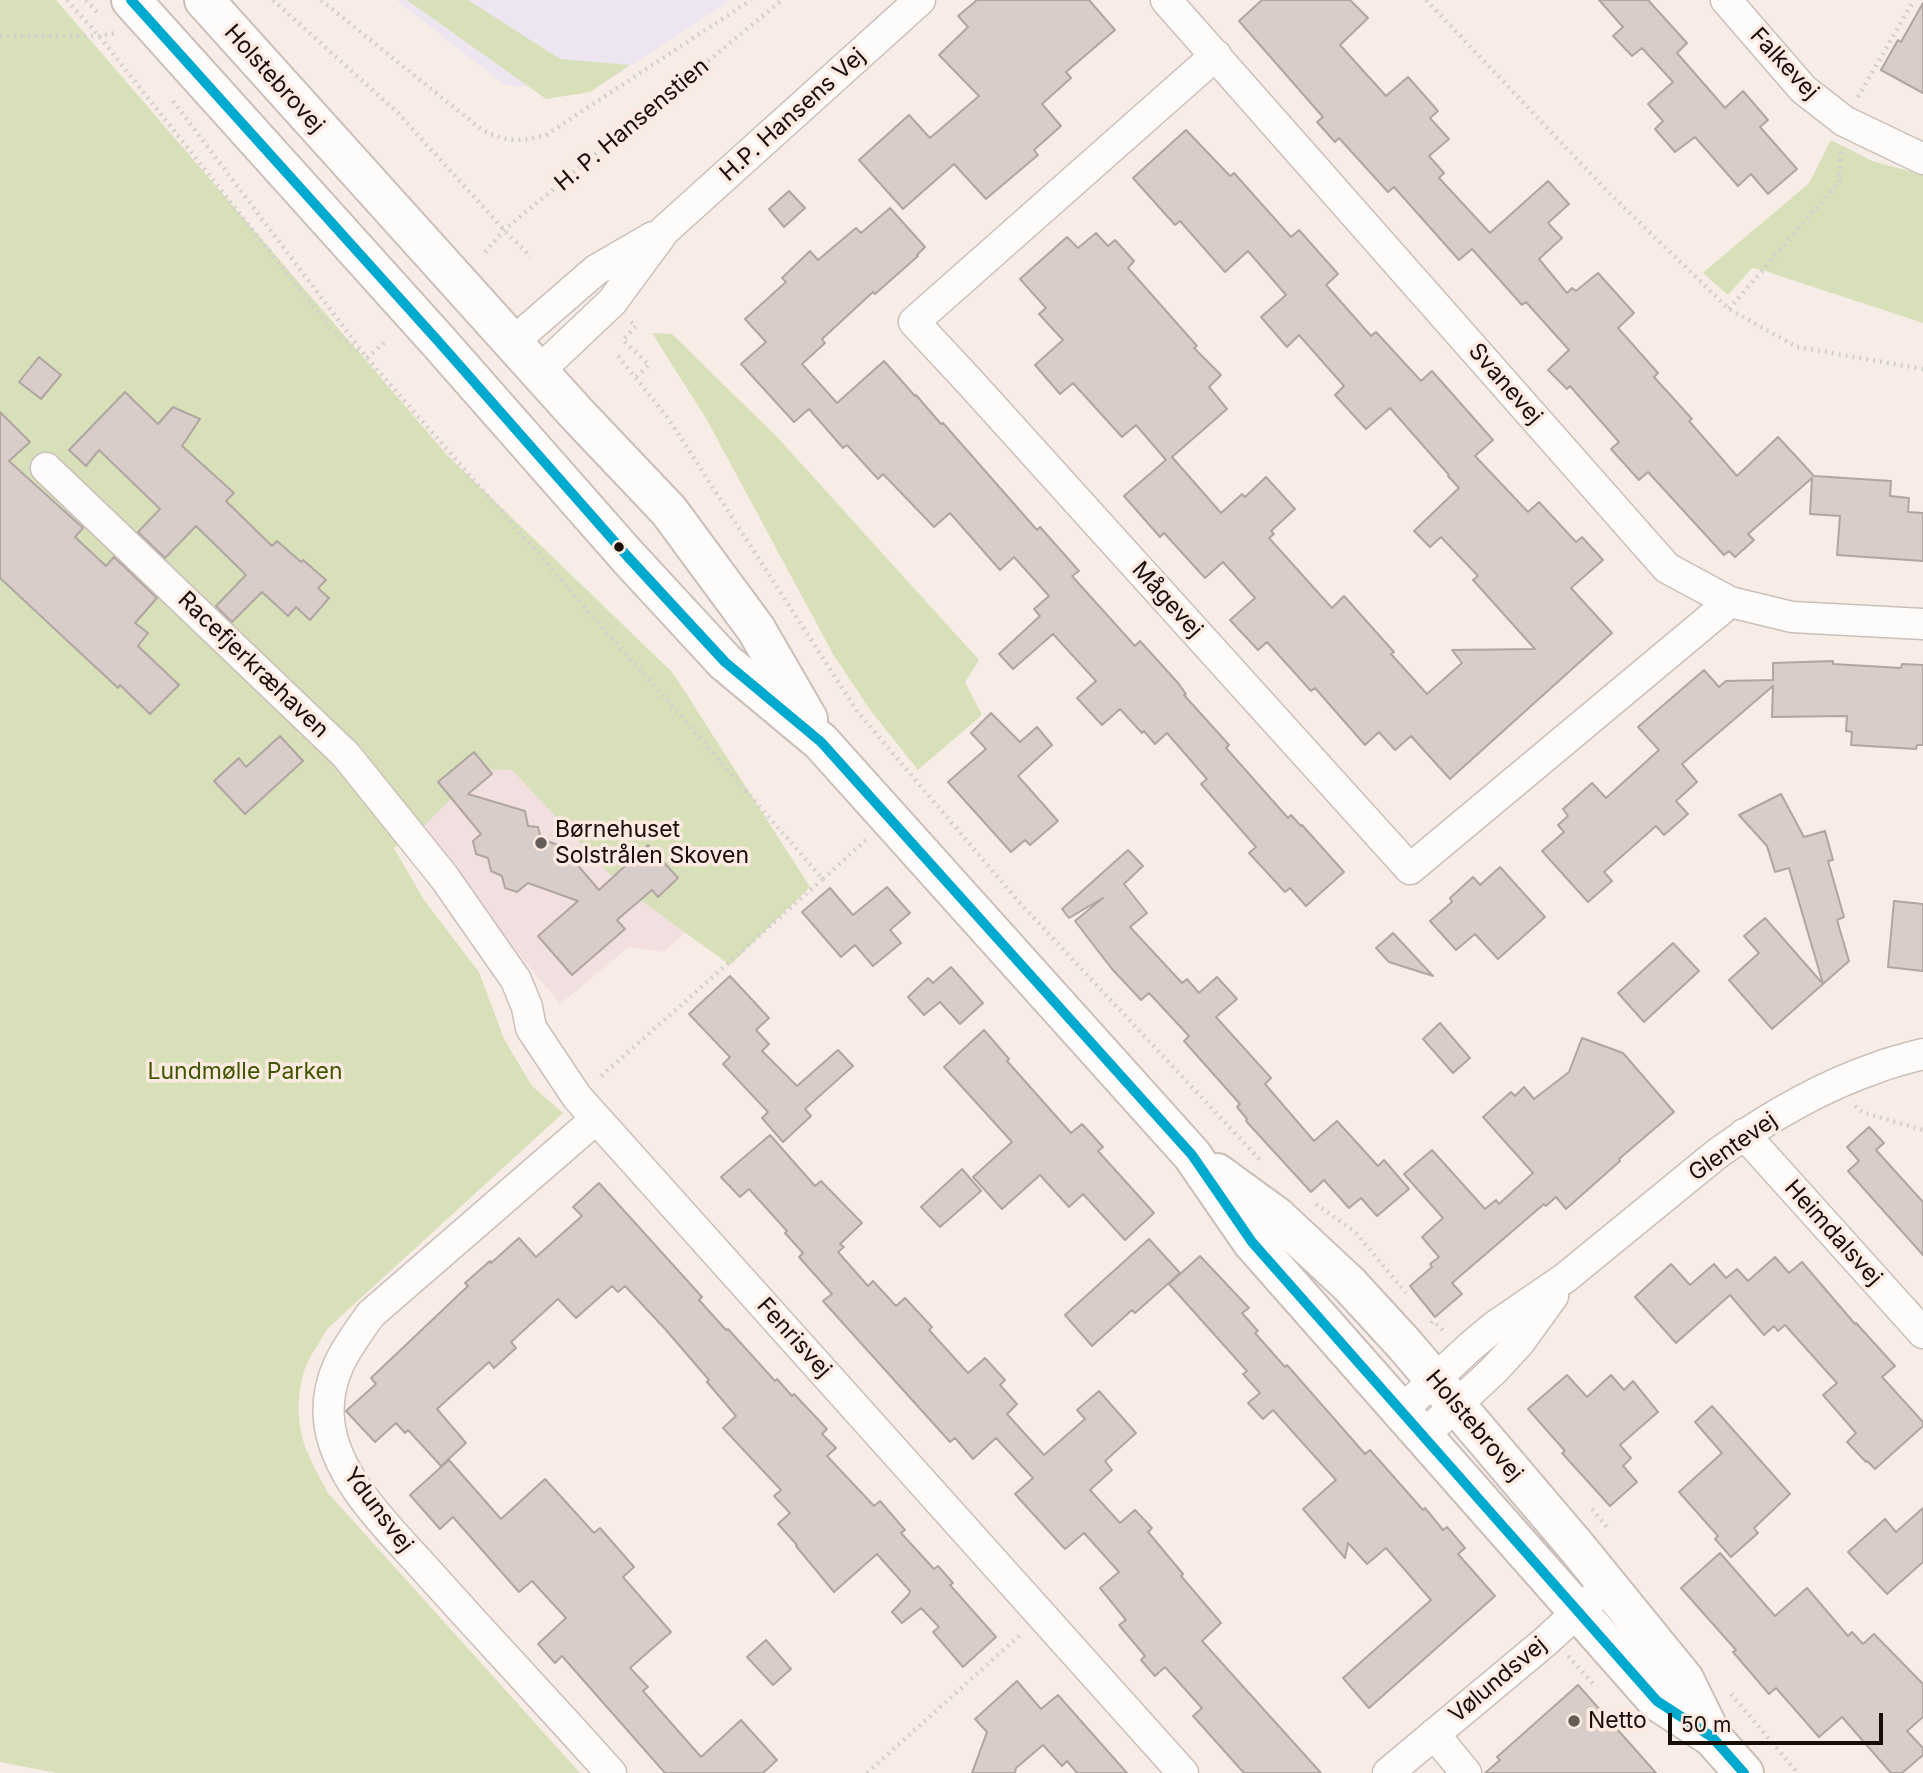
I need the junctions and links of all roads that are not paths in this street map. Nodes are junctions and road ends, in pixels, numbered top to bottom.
1 (204, 0) edge
2 (920, 0) edge
3 (1166, 0) edge
4 (1726, 0) edge
5 (114, 19) edge
6 (1216, 55) junction
7 (1923, 159) edge
8 (665, 230) junction
9 (500, 371) junction
10 (539, 371) junction
11 (46, 468) dead end
12 (1730, 602) junction
13 (1923, 624) edge
14 (821, 742) junction
15 (444, 877) joint
16 (1923, 1054) edge
17 (587, 1108) junction
18 (1744, 1134) junction
19 (1192, 1155) junction
20 (1565, 1278) junction
21 (1923, 1333) edge
22 (1432, 1398) junction
23 (1607, 1585) junction
24 (1579, 1612) junction
25 (1434, 1734) junction
26 (1712, 1737) junction
27 (611, 1773) edge
28 (1183, 1773) edge
29 (1388, 1773) edge
30 (1466, 1773) edge
31 (1744, 1773) edge

1 - 9 main road, Holstebrovej
2 - 8 street, H.P. Hansens Vej
3 - 6 street, Svanevej
4 - 7 street, Falkevej
5 - 9 main road, Holstebrovej
6 - 12 street, Svanevej
6 - 12 street, Mågevej
8 - 9 street, H.P. Hansens Vej
8 - 10 street, H.P. Hansens Vej
9 - 10 main road
9 - 14 main road, Holstebrovej
10 - 14 main road, Holstebrovej
11 - 15 street, Racefjerkræhaven
12 - 13 street, Svanevej
14 - 19 main road, Holstebrovej
15 - 17 street, Fenrisvej
16 - 18 street, Glentevej
17 - 27 street, Ydunsvej
17 - 28 street, Fenrisvej
18 - 20 street, Glentevej
18 - 21 street, Heimdalsvej
19 - 22 main road, Holstebrovej
19 - 22 main road, Holstebrovej
20 - 22 street, Glentevej
20 - 22 street, Glentevej
22 - 23 main road, Holstebrovej
22 - 24 main road, Holstebrovej
23 - 24 street, Vølundsvej
23 - 26 main road, Holstebrovej
24 - 25 street, Vølundsvej
24 - 26 main road, Holstebrovej
25 - 29 street, Vølundsvej
25 - 30 street
26 - 31 main road, Holstebrovej

